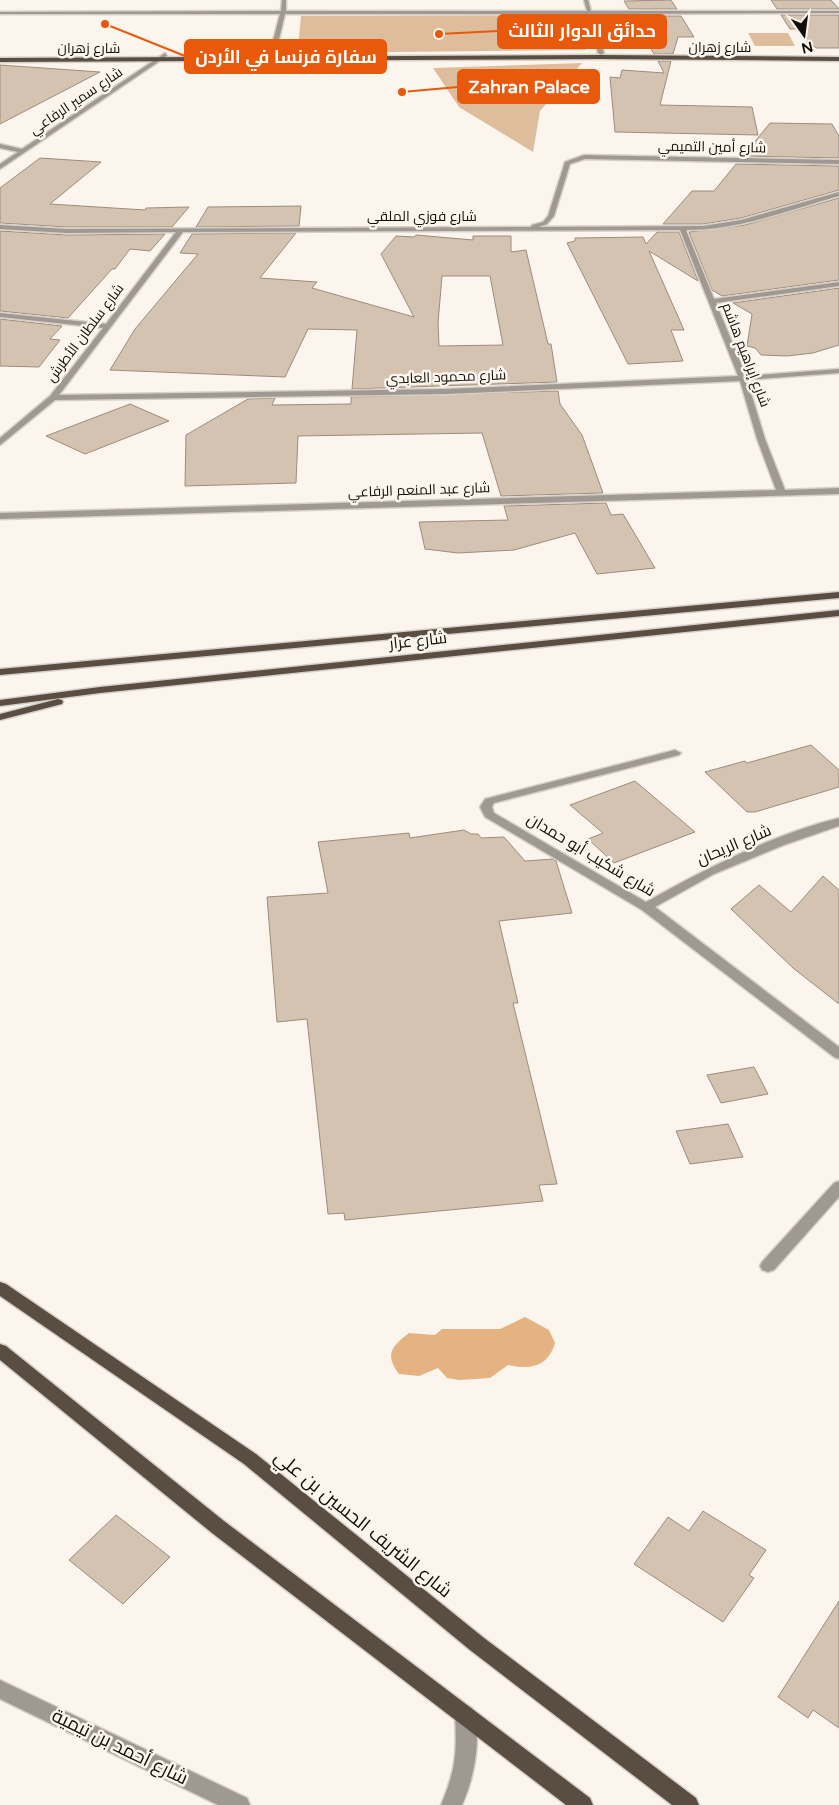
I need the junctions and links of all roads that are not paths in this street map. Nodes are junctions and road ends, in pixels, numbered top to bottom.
1 (284, 0) edge
2 (586, 0) edge
3 (684, 6) dead end
4 (590, 12) junction
5 (687, 12) junction
6 (839, 12) edge
7 (0, 13) edge
8 (283, 13) junction
9 (601, 53) junction
10 (839, 54) edge
11 (0, 55) edge
12 (165, 55) junction
13 (273, 57) junction
14 (158, 59) junction
15 (839, 59) edge
16 (0, 60) edge
17 (0, 146) edge
18 (23, 151) junction
19 (839, 162) edge
20 (0, 167) edge
21 (839, 194) edge
22 (0, 227) edge
23 (527, 228) junction
24 (682, 228) junction
25 (181, 230) junction
26 (839, 284) edge
27 (711, 302) junction
28 (0, 315) edge
29 (108, 326) junction
30 (839, 371) edge
31 (743, 379) junction
32 (53, 398) junction
33 (0, 442) edge
34 (839, 491) edge
35 (781, 492) junction
36 (0, 515) edge
37 (839, 595) edge
38 (839, 612) edge
39 (0, 672) edge
40 (100, 690) junction
41 (0, 703) edge
42 (0, 717) edge
43 (675, 753) dead end
44 (839, 822) edge
45 (646, 907) junction
46 (839, 1054) edge
47 (839, 1187) edge
48 (768, 1266) dead end
49 (0, 1288) edge
50 (0, 1351) edge
51 (0, 1363) edge
52 (38, 1380) junction
53 (0, 1689) edge
54 (465, 1715) junction
55 (240, 1805) edge
56 (451, 1805) edge
57 (583, 1805) edge
58 (689, 1805) edge

1 - 8 street
2 - 4 street
3 - 5 street
4 - 5 street
4 - 8 street
4 - 9 street
5 - 6 street
7 - 8 street
8 - 13 street
9 - 10 main road, شارع زهران
9 - 13 main road, شارع زهران
11 - 12 main road, شارع زهران
12 - 13 main road, شارع زهران
12 - 14 street, شارع سمير الرفاعي
13 - 14 main road, شارع زهران
13 - 15 main road, شارع زهران
14 - 16 main road, شارع زهران
14 - 18 street, شارع سمير الرفاعي
17 - 18 street
18 - 20 street, شارع سمير الرفاعي
19 - 23 street, شارع أمين التميمي
21 - 24 street, شارع فوزي الملقي
22 - 25 street, شارع فوزي الملقي
23 - 24 street, شارع فوزي الملقي
23 - 25 street, شارع فوزي الملقي
24 - 27 street, شارع إبراهيم هاشم
25 - 29 street, شارع سلطان الأطرش
26 - 27 street
27 - 31 street, شارع إبراهيم هاشم
28 - 29 street
29 - 32 street, شارع سلطان الأطرش
30 - 31 street, شارع محمود العابدي
31 - 32 street, شارع محمود العابدي
31 - 35 street, شارع إبراهيم هاشم
32 - 33 street, شارع سلطان الأطرش
34 - 35 street, شارع عبد المنعم الرفاعي
35 - 36 street, شارع عبد المنعم الرفاعي
37 - 39 main road, شارع عرار
38 - 40 main road, شارع عرار
40 - 41 main road, شارع عرار
40 - 42 main road
43 - 45 street, شارع شكيب أبو حمدان
44 - 45 street, شارع الريحان
45 - 46 street, شارع شكيب أبو حمدان
47 - 48 street
49 - 58 main road, شارع الشريف الحسين بن علي
50 - 52 main road
51 - 52 main road
52 - 54 main road
53 - 55 street, شارع أحمد بن تيمية
54 - 56 street
54 - 57 main road

